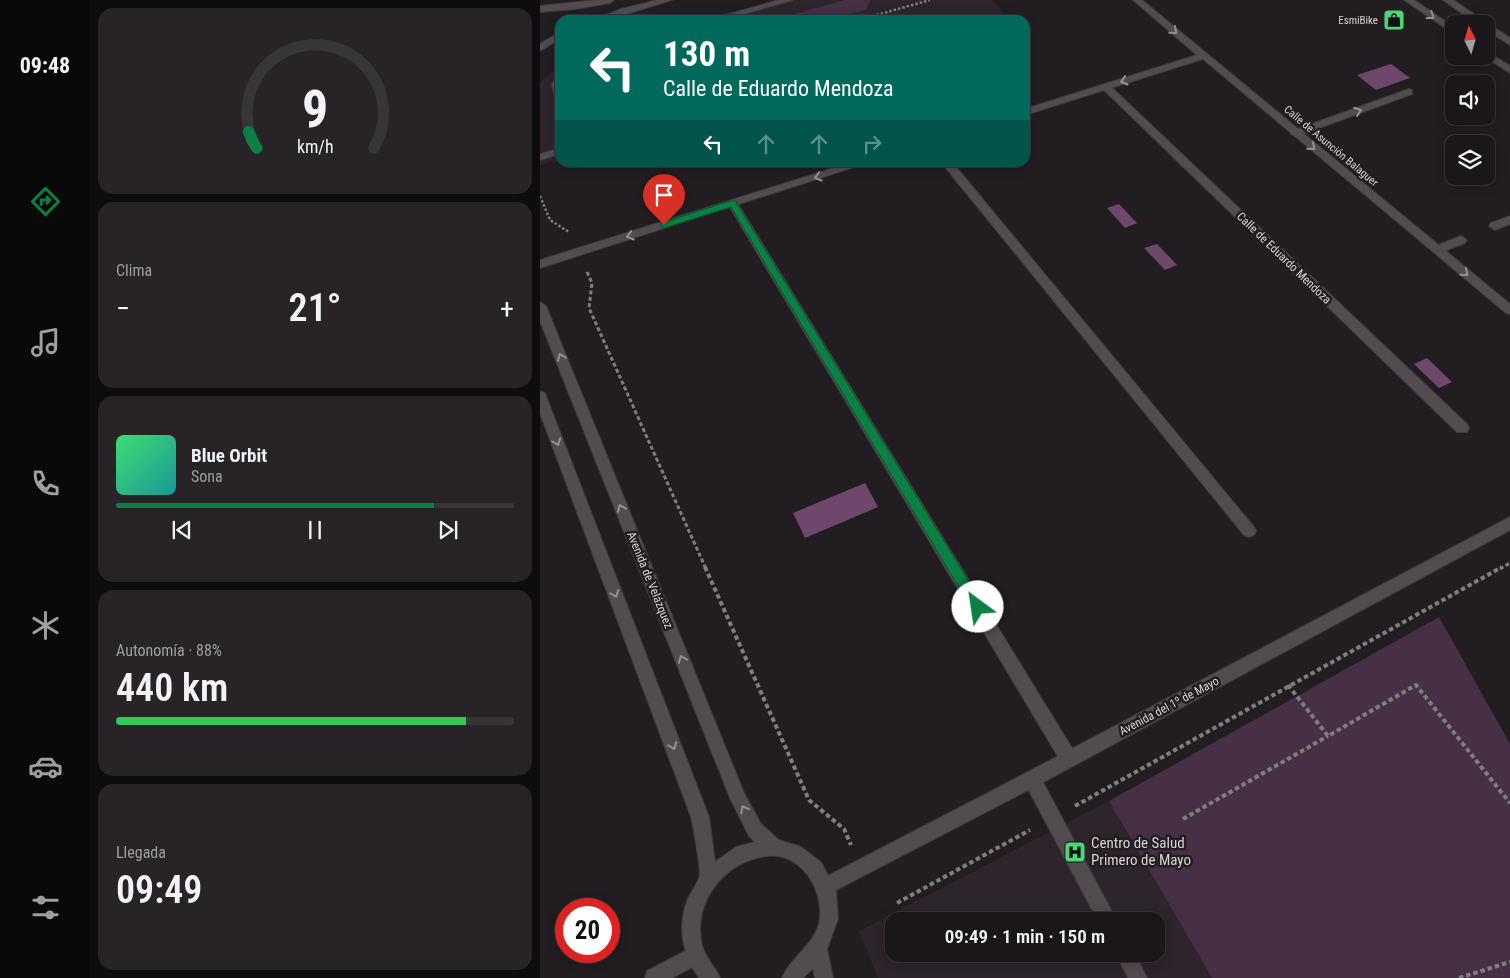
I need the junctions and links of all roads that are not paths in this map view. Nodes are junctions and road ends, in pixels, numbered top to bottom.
1 (610, 0) edge
2 (668, 0) edge
3 (789, 0) edge
4 (1137, 0) edge
5 (1408, 0) edge
6 (1447, 0) edge
7 (540, 9) edge
8 (613, 15) edge
9 (732, 15) edge
10 (1470, 15) edge
11 (1445, 25) edge
12 (1495, 32) edge
13 (555, 38) edge
14 (1510, 42) edge
15 (540, 48) edge
16 (1204, 56) junction
17 (1495, 60) edge
18 (1510, 70) edge
19 (1106, 87) junction
20 (1409, 92) dead end
21 (1030, 110) edge
22 (1296, 133) junction
23 (555, 152) edge
24 (540, 157) edge
25 (849, 167) edge
26 (950, 167) edge
27 (733, 204) junction
28 (1510, 220) edge
29 (1496, 226) dead end
30 (1461, 240) dead end
31 (1437, 250) junction
32 (540, 264) edge
33 (540, 306) edge
34 (1510, 310) edge
35 (540, 396) edge
36 (1462, 428) dead end
37 (1510, 523) edge
38 (1249, 531) dead end
39 (1069, 758) junction
40 (1032, 779) junction
41 (773, 847) junction
42 (709, 880) junction
43 (826, 886) junction
44 (1103, 912) edge
45 (818, 950) junction
46 (695, 955) junction
47 (1129, 962) edge
48 (654, 978) edge
49 (711, 978) edge
50 (791, 978) edge
51 (824, 978) edge
52 (1138, 978) edge

1 - 7 street
2 - 8 street
3 - 9 street
4 -> 16 street, Calle de Asunción Balaguer
5 -> 11 street
6 - 10 street
12 - 14 street
13 - 15 street
16 -> 19 street
16 - 22 street, Calle de Asunción Balaguer
17 - 18 street
19 - 21 street
19 - 36 street, Calle de Eduardo Mendoza
22 -> 20 street
22 -> 31 street, Calle de Asunción Balaguer
23 - 24 street
25 -> 27 street
26 - 38 street
27 -> 32 street
27 - 39 street
28 - 29 street
30 - 31 street
31 -> 34 street, Calle de Asunción Balaguer
41 -> 33 street, Avenida de Velázquez
35 -> 42 street
37 - 39 street, Avenida del 1º de Mayo
39 - 40 street, Avenida del 1º de Mayo
40 - 43 street, Avenida del 1º de Mayo
40 - 44 street
41 - 42 street
41 - 43 street
42 - 46 street
43 - 45 street
45 - 50 street
45 - 51 street
46 - 48 street
46 - 49 street
47 - 52 street

